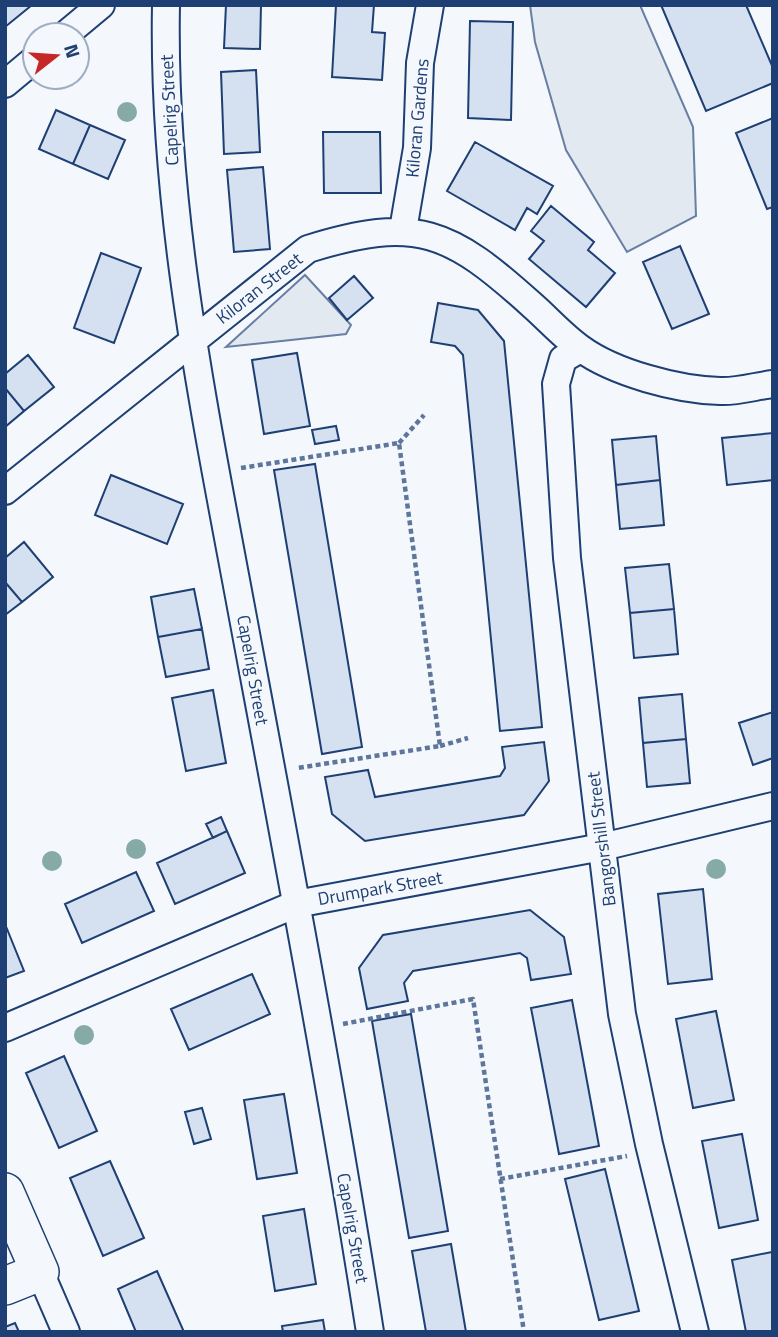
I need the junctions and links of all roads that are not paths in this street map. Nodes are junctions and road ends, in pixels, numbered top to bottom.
1 (101, 5) edge
2 (166, 5) edge
3 (430, 5) edge
4 (82, 21) edge
5 (21, 71) edge
6 (5, 84) edge
7 (403, 230) junction
8 (192, 341) junction
9 (580, 349) junction
10 (773, 384) edge
11 (5, 491) edge
12 (773, 806) edge
13 (602, 847) junction
14 (296, 904) junction
15 (5, 1028) edge
16 (5, 1192) edge
17 (40, 1272) junction
18 (5, 1286) edge
19 (66, 1332) edge
20 (370, 1332) edge
21 (695, 1332) edge

1 - 4 street
2 - 8 street, Capelrig Street
3 - 7 street, Kiloran Gardens
5 - 6 street
7 - 8 street, Kiloran Street
7 - 9 street, Kiloran Street
8 - 11 street, Kiloran Street
8 - 14 street, Capelrig Street
9 - 10 street, Kiloran Street
9 - 13 street, Bangorshill Street
12 - 13 street, Drumpark Street
13 - 14 street, Drumpark Street
13 - 21 street, Bangorshill Street
14 - 15 street, Drumpark Street
14 - 20 street, Capelrig Street
16 - 17 street
17 - 18 street
17 - 19 street

